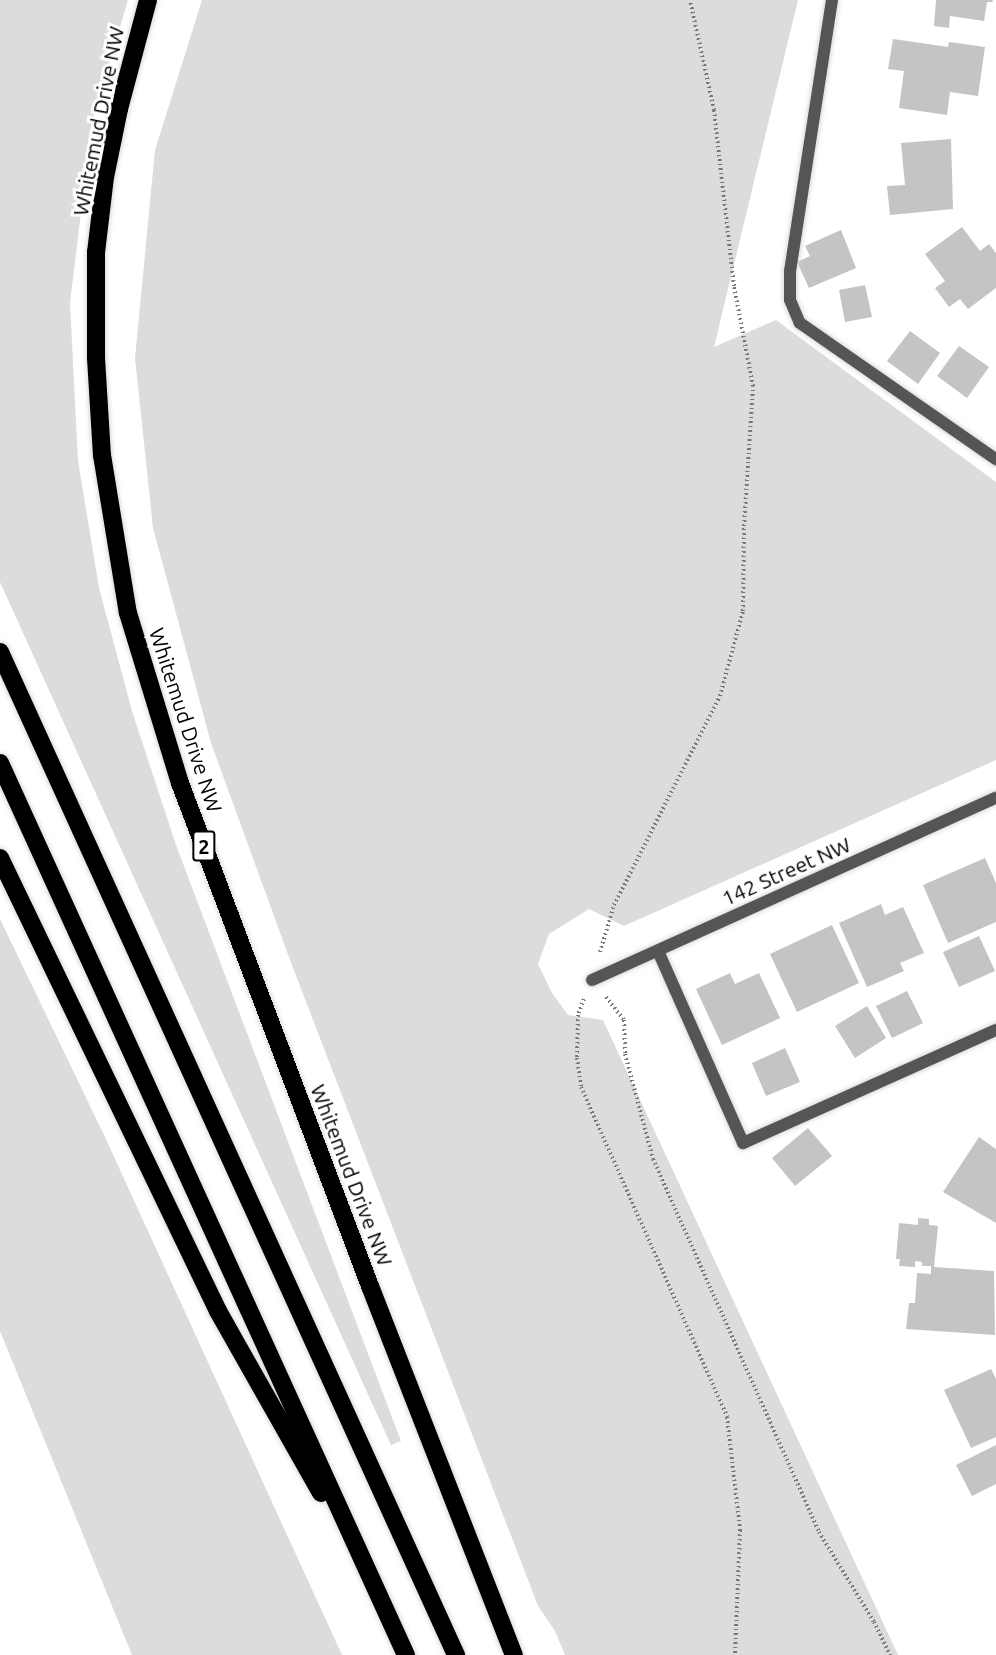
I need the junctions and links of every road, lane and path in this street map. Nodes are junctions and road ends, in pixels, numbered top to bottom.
1 (148, 0) edge
2 (690, 0) edge
3 (832, 0) edge
4 (996, 459) edge
5 (0, 652) edge
6 (0, 762) edge
7 (996, 798) edge
8 (0, 858) edge
9 (658, 951) junction
10 (592, 980) junction
11 (996, 1030) edge
12 (380, 1598) junction
13 (406, 1655) edge
14 (456, 1655) edge
15 (514, 1655) edge
16 (736, 1655) edge
17 (890, 1655) edge

1 - 15 highway, Whitemud Drive NW / 2
2 - 10 path
3 - 4 street
5 - 14 highway
6 - 12 highway
7 - 9 street, 142 Street NW
8 - 12 highway
9 - 10 street, 142 Street NW
9 - 11 street
10 - 16 path
10 - 17 path
12 - 13 highway

